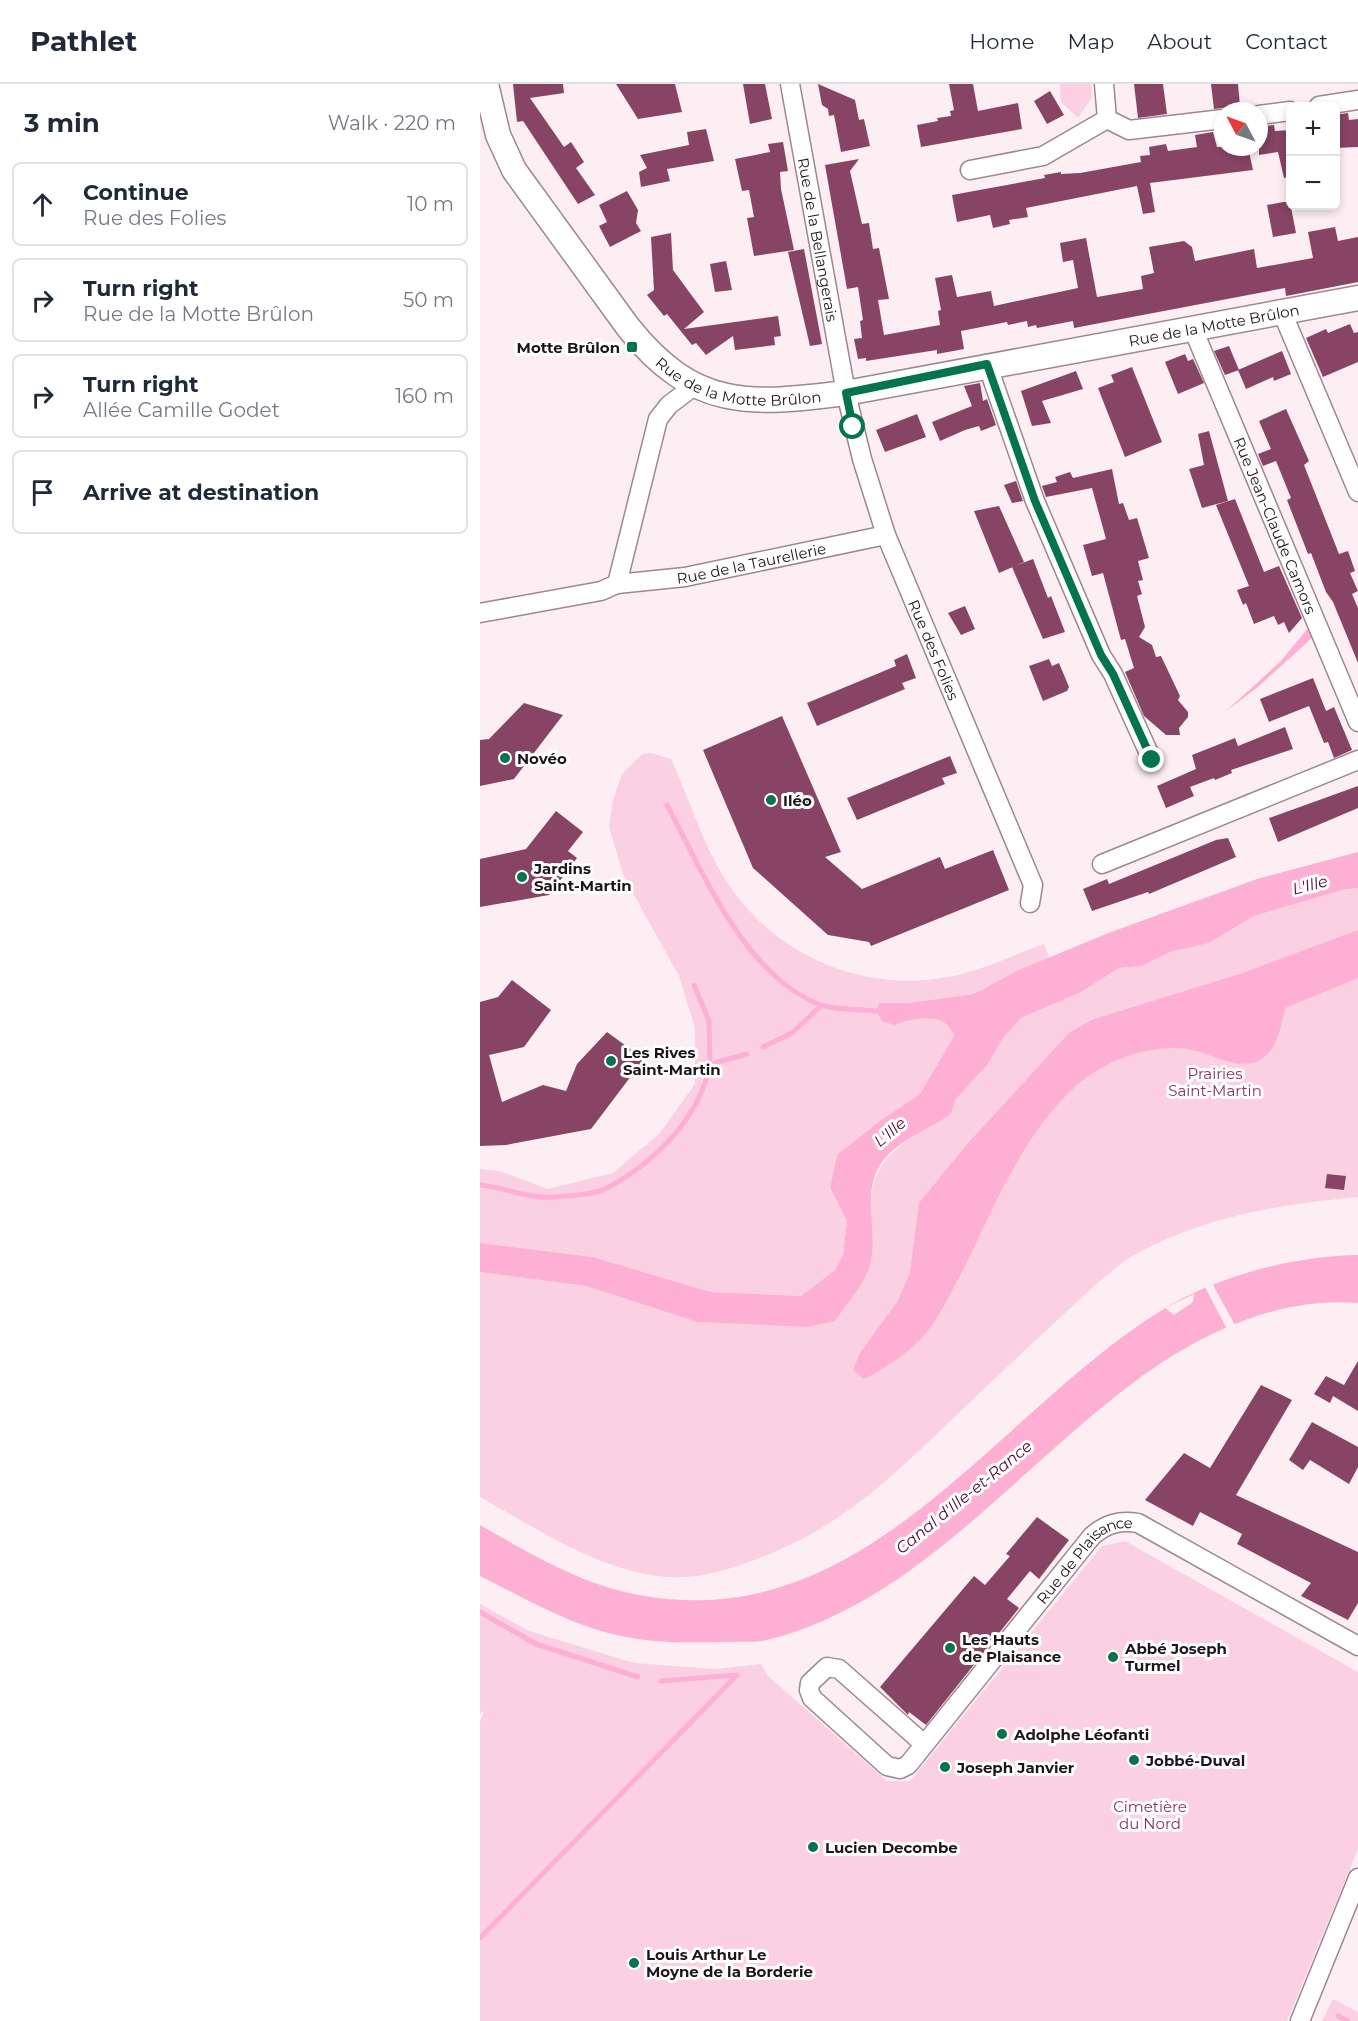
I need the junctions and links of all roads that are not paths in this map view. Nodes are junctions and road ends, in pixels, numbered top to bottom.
1 (486, 84) edge
2 (790, 84) edge
3 (1104, 84) edge
4 (1358, 100) edge
5 (1340, 103) edge
6 (1286, 112) edge
7 (1268, 114) edge
8 (1107, 119) junction
9 (1214, 120) edge
10 (970, 170) dead end
11 (1358, 298) edge
12 (1282, 312) junction
13 (1193, 329) junction
14 (987, 364) junction
15 (694, 386) junction
16 (846, 393) junction
17 (1358, 492) edge
18 (886, 535) junction
19 (617, 584) junction
20 (480, 613) edge
21 (1358, 722) edge
22 (1152, 760) dead end
23 (1358, 760) edge
24 (1102, 864) dead end
25 (1030, 903) dead end
26 (1358, 1646) edge
27 (924, 1744) junction
28 (1358, 1878) edge
29 (1300, 2021) edge

1 - 15 street, Rue de la Motte Brûlon
2 - 16 street, Rue de la Bellangerais
3 - 8 street
4 - 5 street
6 - 7 street
8 - 9 street
8 - 10 street
11 - 12 street, Rue de la Motte Brûlon
12 - 13 street, Rue de la Motte Brûlon
12 - 17 street
13 - 14 street, Rue de la Motte Brûlon
13 - 21 street, Rue Jean-Claude Camors
14 - 16 street, Rue de la Motte Brûlon
14 - 22 street
15 - 16 street, Rue de la Motte Brûlon
15 - 19 street
16 - 18 street, Rue des Folies
18 - 19 street, Rue de la Taurellerie
18 - 25 street, Rue des Folies
19 - 20 street, Rue de la Taurellerie
23 - 24 street
26 - 27 street, Rue de Plaisance
27 - 27 street, Rue de Plaisance
28 - 29 street

